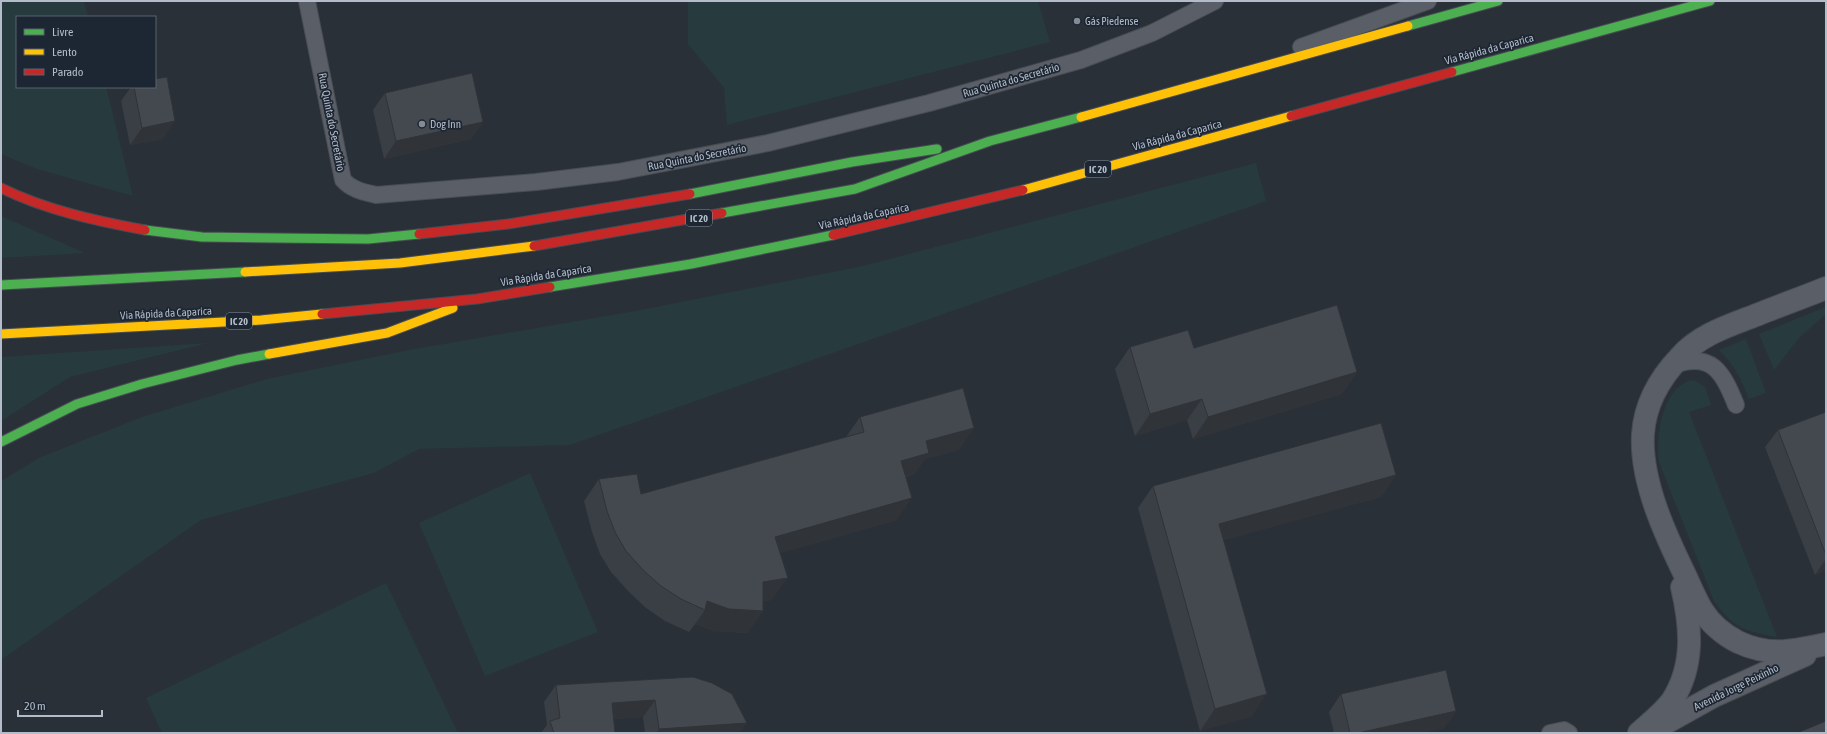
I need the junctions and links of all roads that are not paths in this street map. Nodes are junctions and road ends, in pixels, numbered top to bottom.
1 (307, 1) edge
2 (1215, 1) edge
3 (1428, 1) edge
4 (1498, 1) edge
5 (1710, 1) edge
6 (1175, 92) junction
7 (990, 141) junction
8 (1, 188) edge
9 (1, 285) edge
10 (1826, 288) edge
11 (477, 298) junction
12 (1, 334) edge
13 (1672, 366) junction
14 (1736, 405) dead end
15 (1, 442) edge
16 (1672, 549) junction
17 (1826, 644) edge
18 (1550, 733) edge
19 (1569, 733) edge
20 (1639, 733) edge
21 (1648, 733) edge

1 - 2 lane, Rua Quinta do Secretário
3 - 6 lane
4 - 6 highway, IC 20
5 - 11 highway, Via Rápida da Caparica / IC 20
6 - 7 highway, IC 20
7 - 8 highway
7 - 9 highway, IC 20
10 - 13 street
11 - 12 highway, Via Rápida da Caparica / IC 20
11 - 15 highway
13 - 14 lane
13 - 16 street
16 - 17 street
16 - 20 street
17 - 21 street, Avenida Jorge Peixinho
18 - 19 lane

